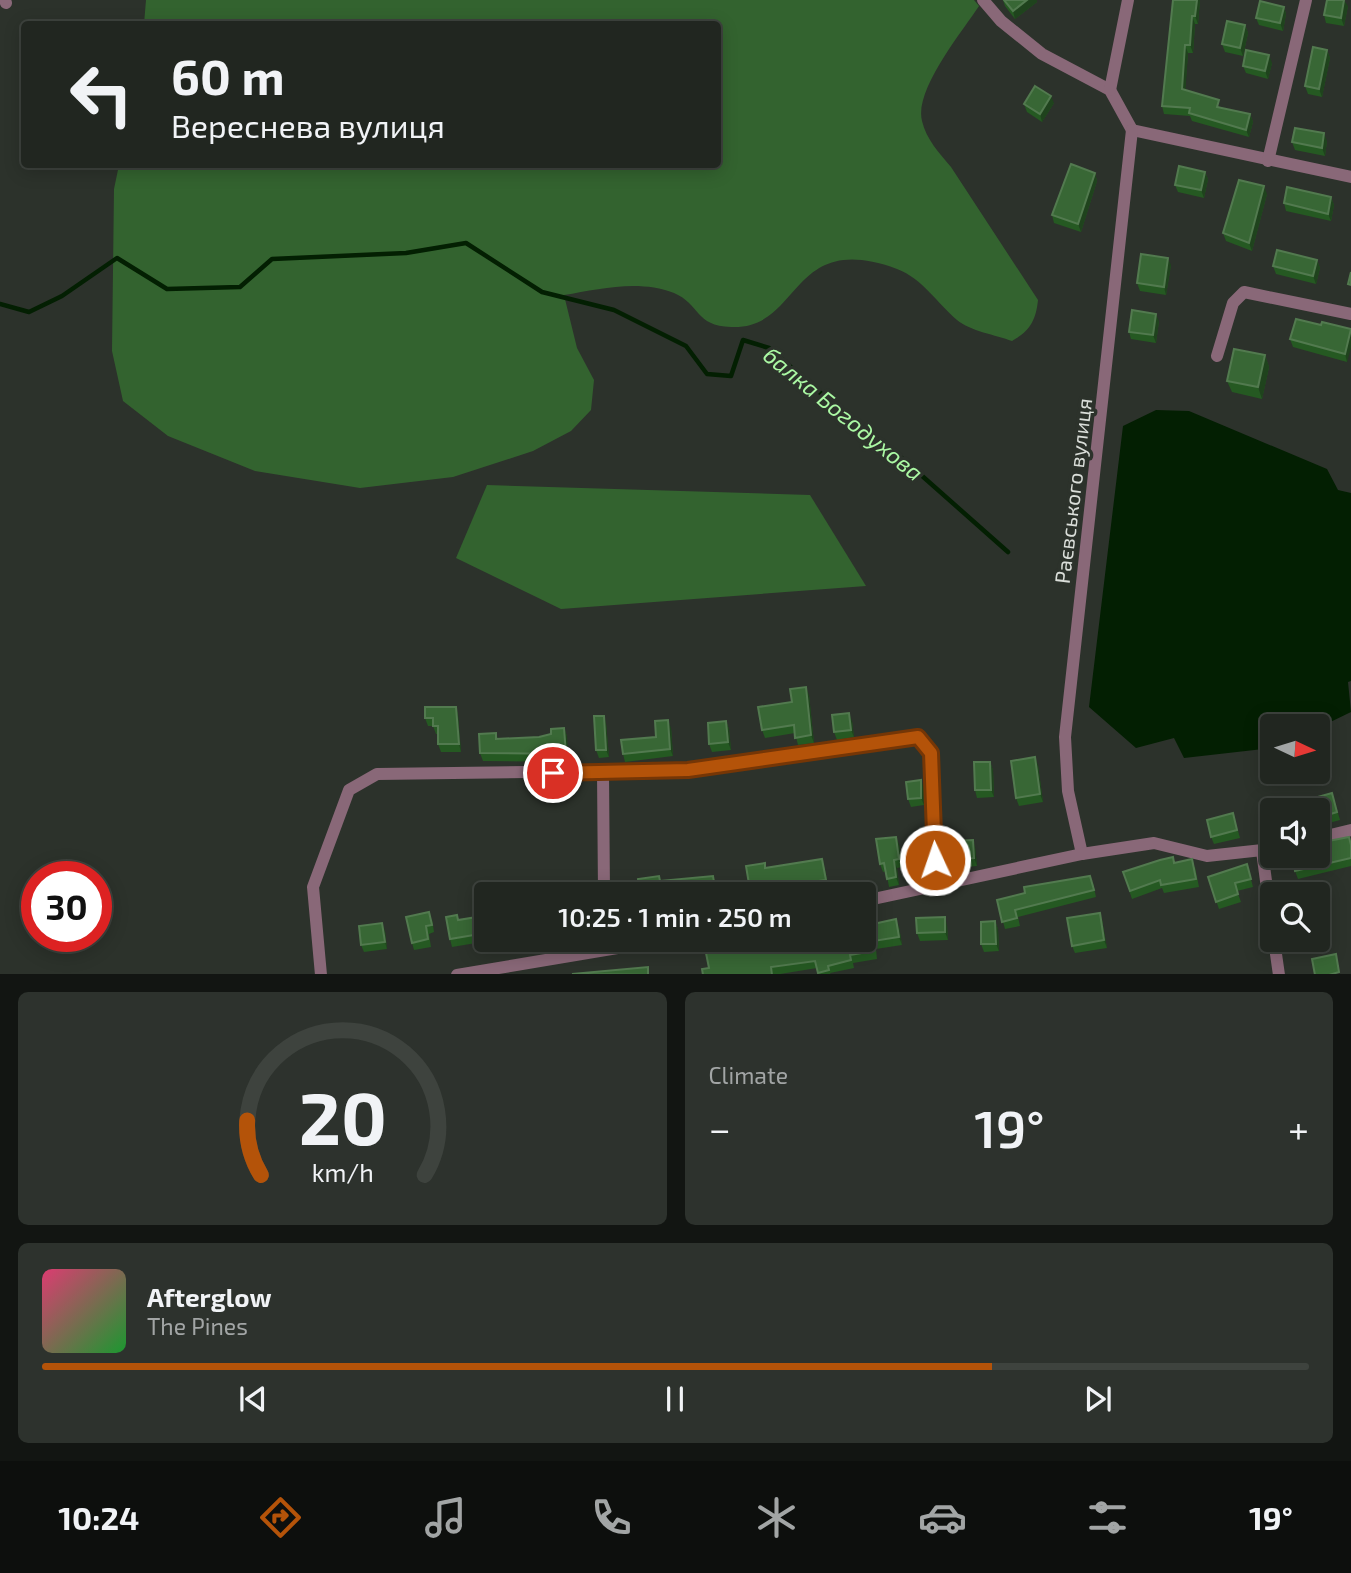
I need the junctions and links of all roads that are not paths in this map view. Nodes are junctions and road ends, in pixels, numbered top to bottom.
1 (983, 0) edge
2 (1128, 0) edge
3 (1306, 0) edge
4 (1110, 90) junction
5 (1132, 130) junction
6 (1268, 161) junction
7 (1351, 177) edge
8 (1351, 314) edge
9 (1217, 356) dead end
10 (603, 772) junction
11 (1351, 830) edge
12 (1330, 835) edge
13 (1260, 851) edge
14 (1082, 855) junction
15 (604, 882) edge
16 (936, 887) junction
17 (876, 899) edge
18 (576, 952) edge
19 (1276, 952) edge
20 (321, 974) edge
21 (462, 974) edge
22 (1279, 974) edge

1 - 4 street
2 - 4 street
3 - 6 street
4 - 5 street
5 - 6 street
5 - 14 street, Раєвського вулиця
6 - 7 street
8 - 9 street
10 - 15 street
10 - 16 street
10 - 20 street
11 - 12 street
13 - 14 street
14 - 16 street
16 - 17 street
18 - 21 street
19 - 22 street

